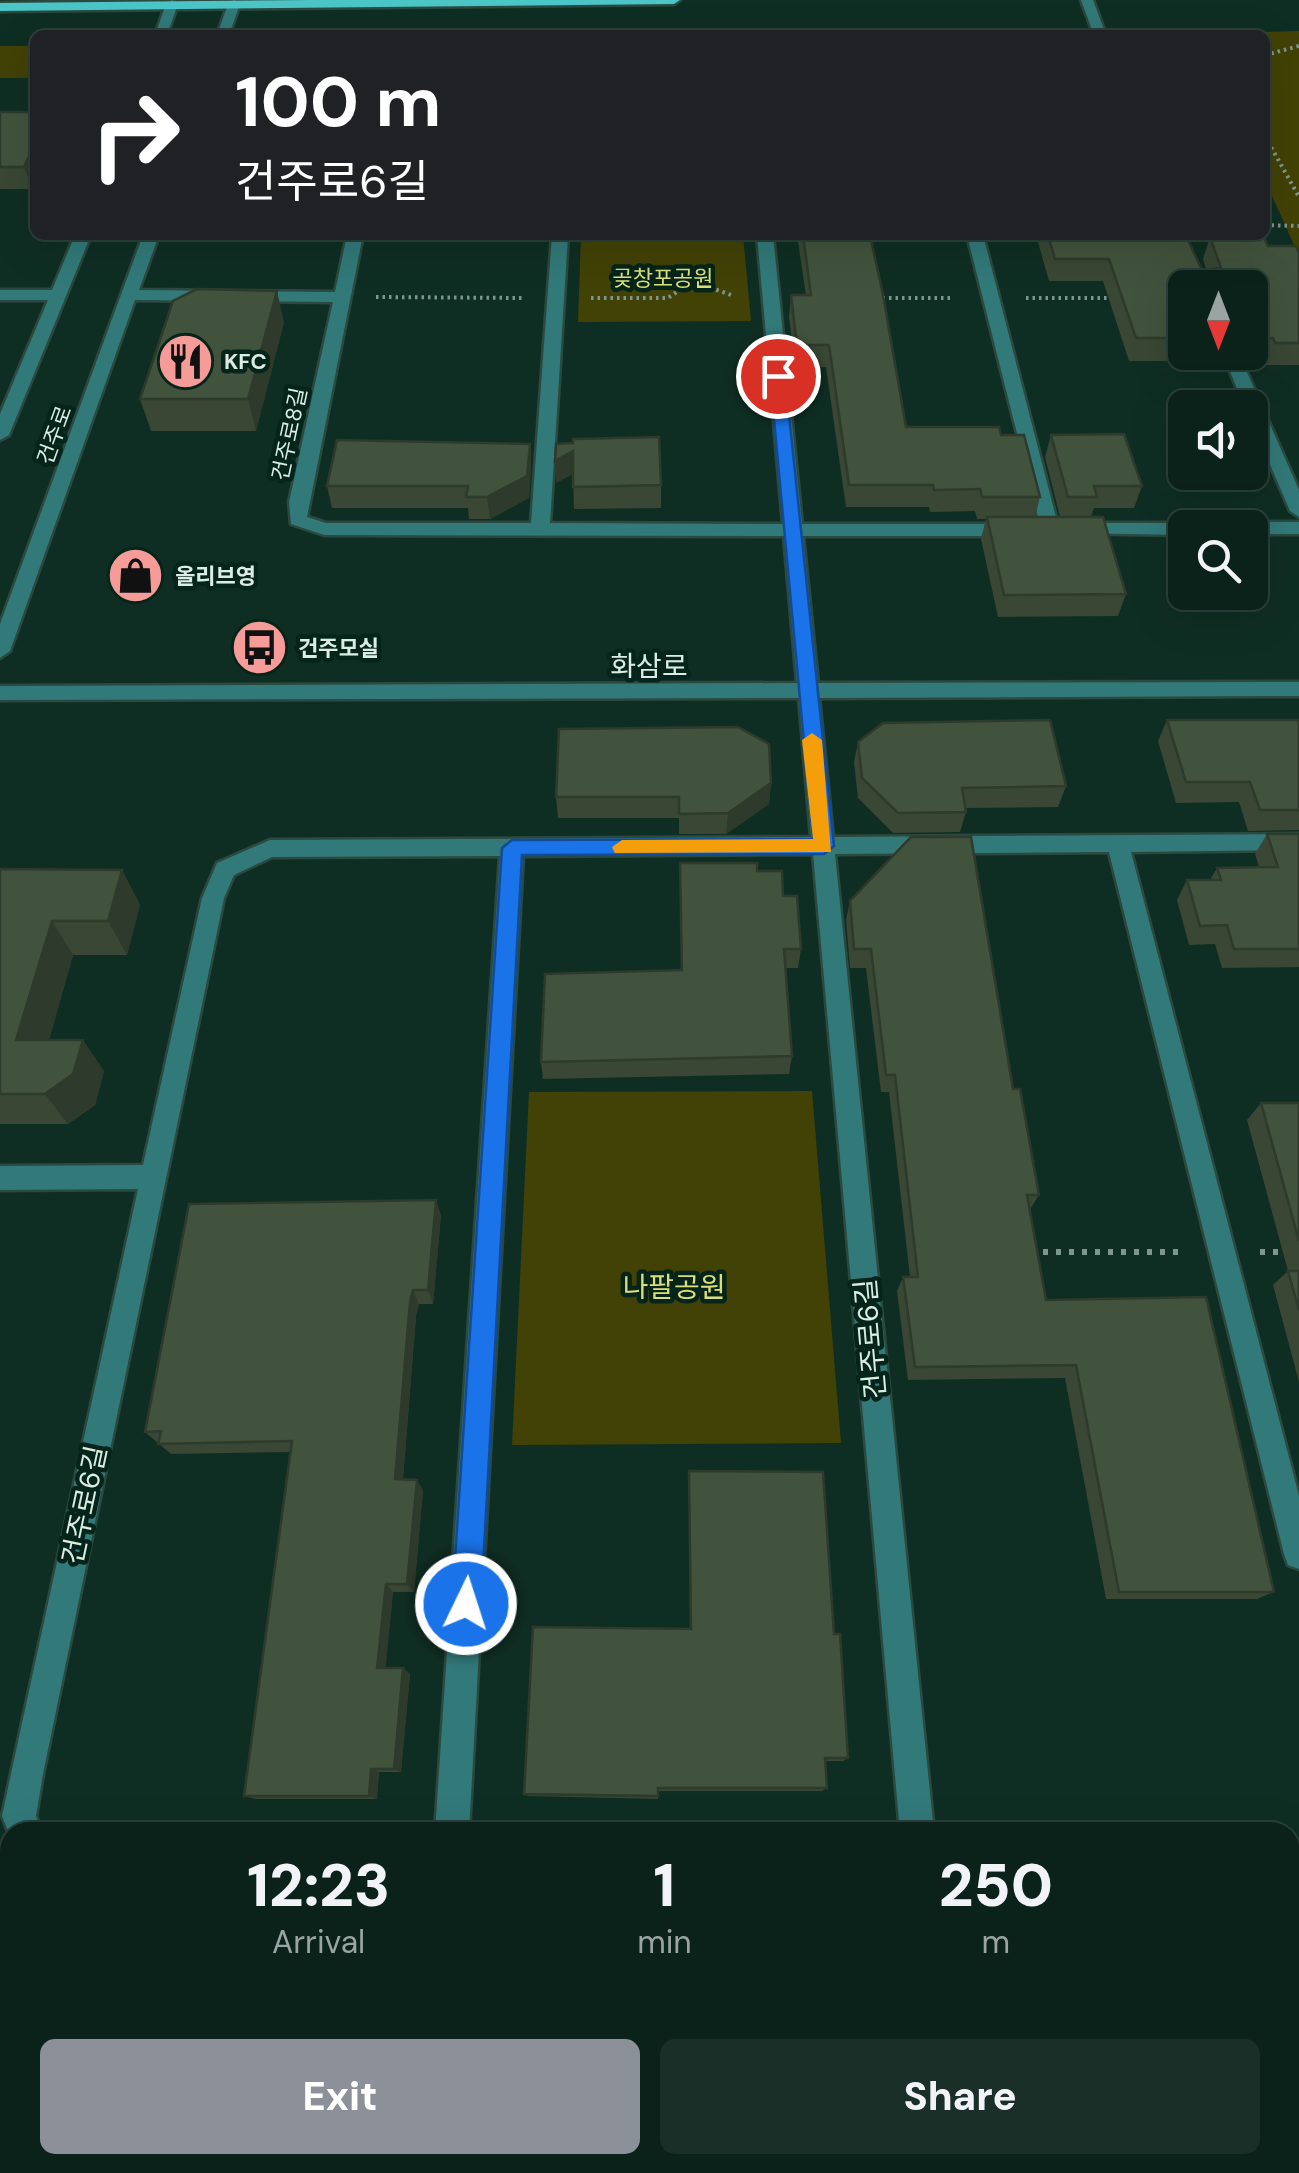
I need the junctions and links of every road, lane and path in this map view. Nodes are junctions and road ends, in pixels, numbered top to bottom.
1 (674, 0) edge
2 (1087, 0) edge
3 (172, 4) junction
4 (234, 4) junction
5 (0, 7) edge
6 (163, 30) edge
7 (225, 30) edge
8 (1098, 30) edge
9 (1299, 46) edge
10 (1270, 54) edge
11 (1270, 145) edge
12 (1299, 197) edge
13 (1270, 225) edge
14 (1299, 226) edge
15 (81, 240) edge
16 (149, 240) edge
17 (354, 240) edge
18 (560, 240) edge
19 (765, 240) edge
20 (977, 240) edge
21 (0, 295) edge
22 (58, 295) junction
23 (129, 295) junction
24 (342, 297) junction
25 (1238, 370) edge
26 (0, 435) edge
27 (1299, 511) edge
28 (1268, 528) edge
29 (1299, 528) edge
30 (1168, 529) edge
31 (540, 530) junction
32 (1050, 530) junction
33 (792, 531) junction
34 (0, 651) edge
35 (1299, 688) edge
36 (807, 693) junction
37 (0, 694) edge
38 (1299, 842) edge
39 (1118, 844) junction
40 (824, 846) junction
41 (512, 848) junction
42 (152, 1177) junction
43 (0, 1178) edge
44 (1014, 1252) edge
45 (1223, 1252) junction
46 (1299, 1252) edge
47 (1299, 1554) edge
48 (21, 1822) edge
49 (453, 1822) edge
50 (916, 1822) edge

1 - 4 main road
2 - 8 street
3 - 4 main road
3 - 5 main road
3 - 6 street
4 - 7 street
9 - 10 path
11 - 12 path
13 - 14 path
15 - 22 street, 건주로
16 - 23 street, 건주로
17 - 24 street, 건주로8길
18 - 31 street
19 - 33 street
20 - 32 street
21 - 22 street
22 - 26 street, 건주로
23 - 24 street
23 - 34 street, 건주로
24 - 31 street, 건주로8길
25 - 27 street
28 - 29 street
30 - 32 street, 건주로8길
31 - 33 street, 건주로8길
32 - 33 street, 건주로8길
33 - 36 street
35 - 36 street, 화삼로
36 - 37 street, 화삼로
36 - 40 street
38 - 39 street, 건주로6길
39 - 40 street, 건주로6길
39 - 45 street
40 - 41 street, 건주로6길
40 - 50 street, 건주로6길
41 - 42 street, 건주로6길
41 - 49 street
42 - 43 street
42 - 48 street, 건주로6길
44 - 45 path
45 - 46 path
45 - 47 street

